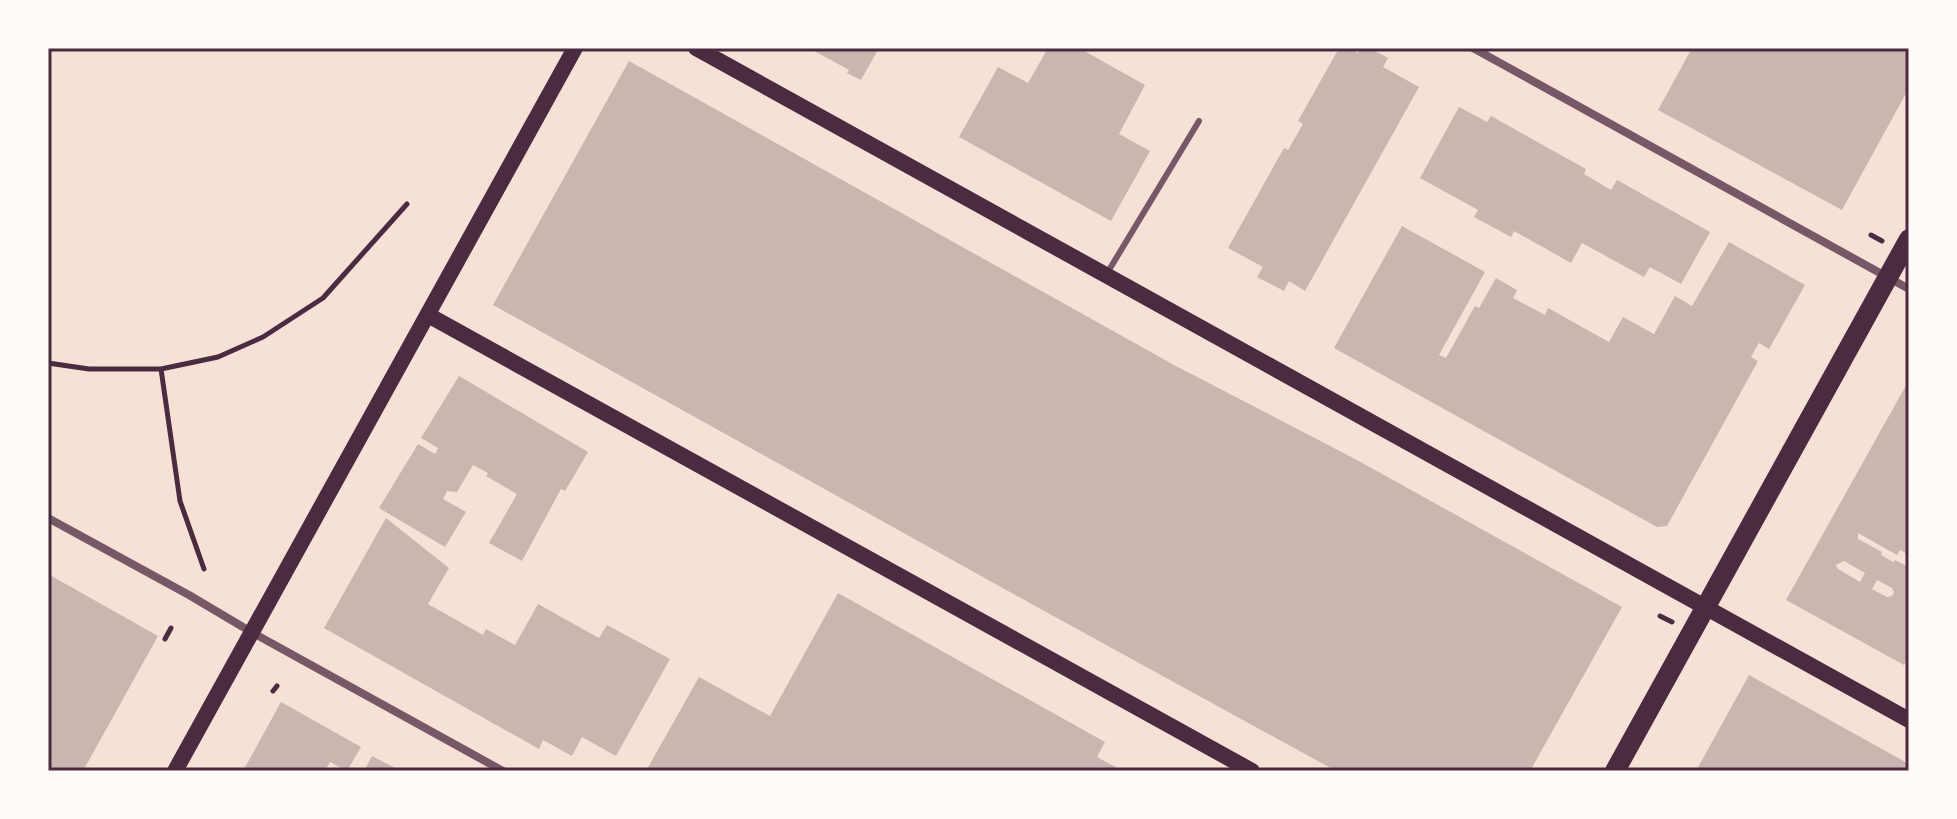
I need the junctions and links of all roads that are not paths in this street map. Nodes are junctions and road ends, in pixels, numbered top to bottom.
1 (575, 48) edge
2 (696, 48) edge
3 (1473, 48) edge
4 (1199, 121) dead end
5 (1909, 239) edge
6 (1106, 275) junction
7 (1888, 277) junction
8 (1909, 289) edge
9 (428, 315) junction
10 (48, 518) edge
11 (1706, 607) junction
12 (253, 633) junction
13 (1909, 720) edge
14 (175, 771) edge
15 (503, 771) edge
16 (1252, 771) edge
17 (1615, 771) edge

1 - 9 main road
2 - 6 main road
3 - 7 street
4 - 6 lane
5 - 7 main road
6 - 11 main road
7 - 8 street
7 - 11 main road
9 - 12 main road
9 - 16 main road
10 - 12 street
11 - 13 main road
11 - 17 main road
12 - 14 main road
12 - 15 street

